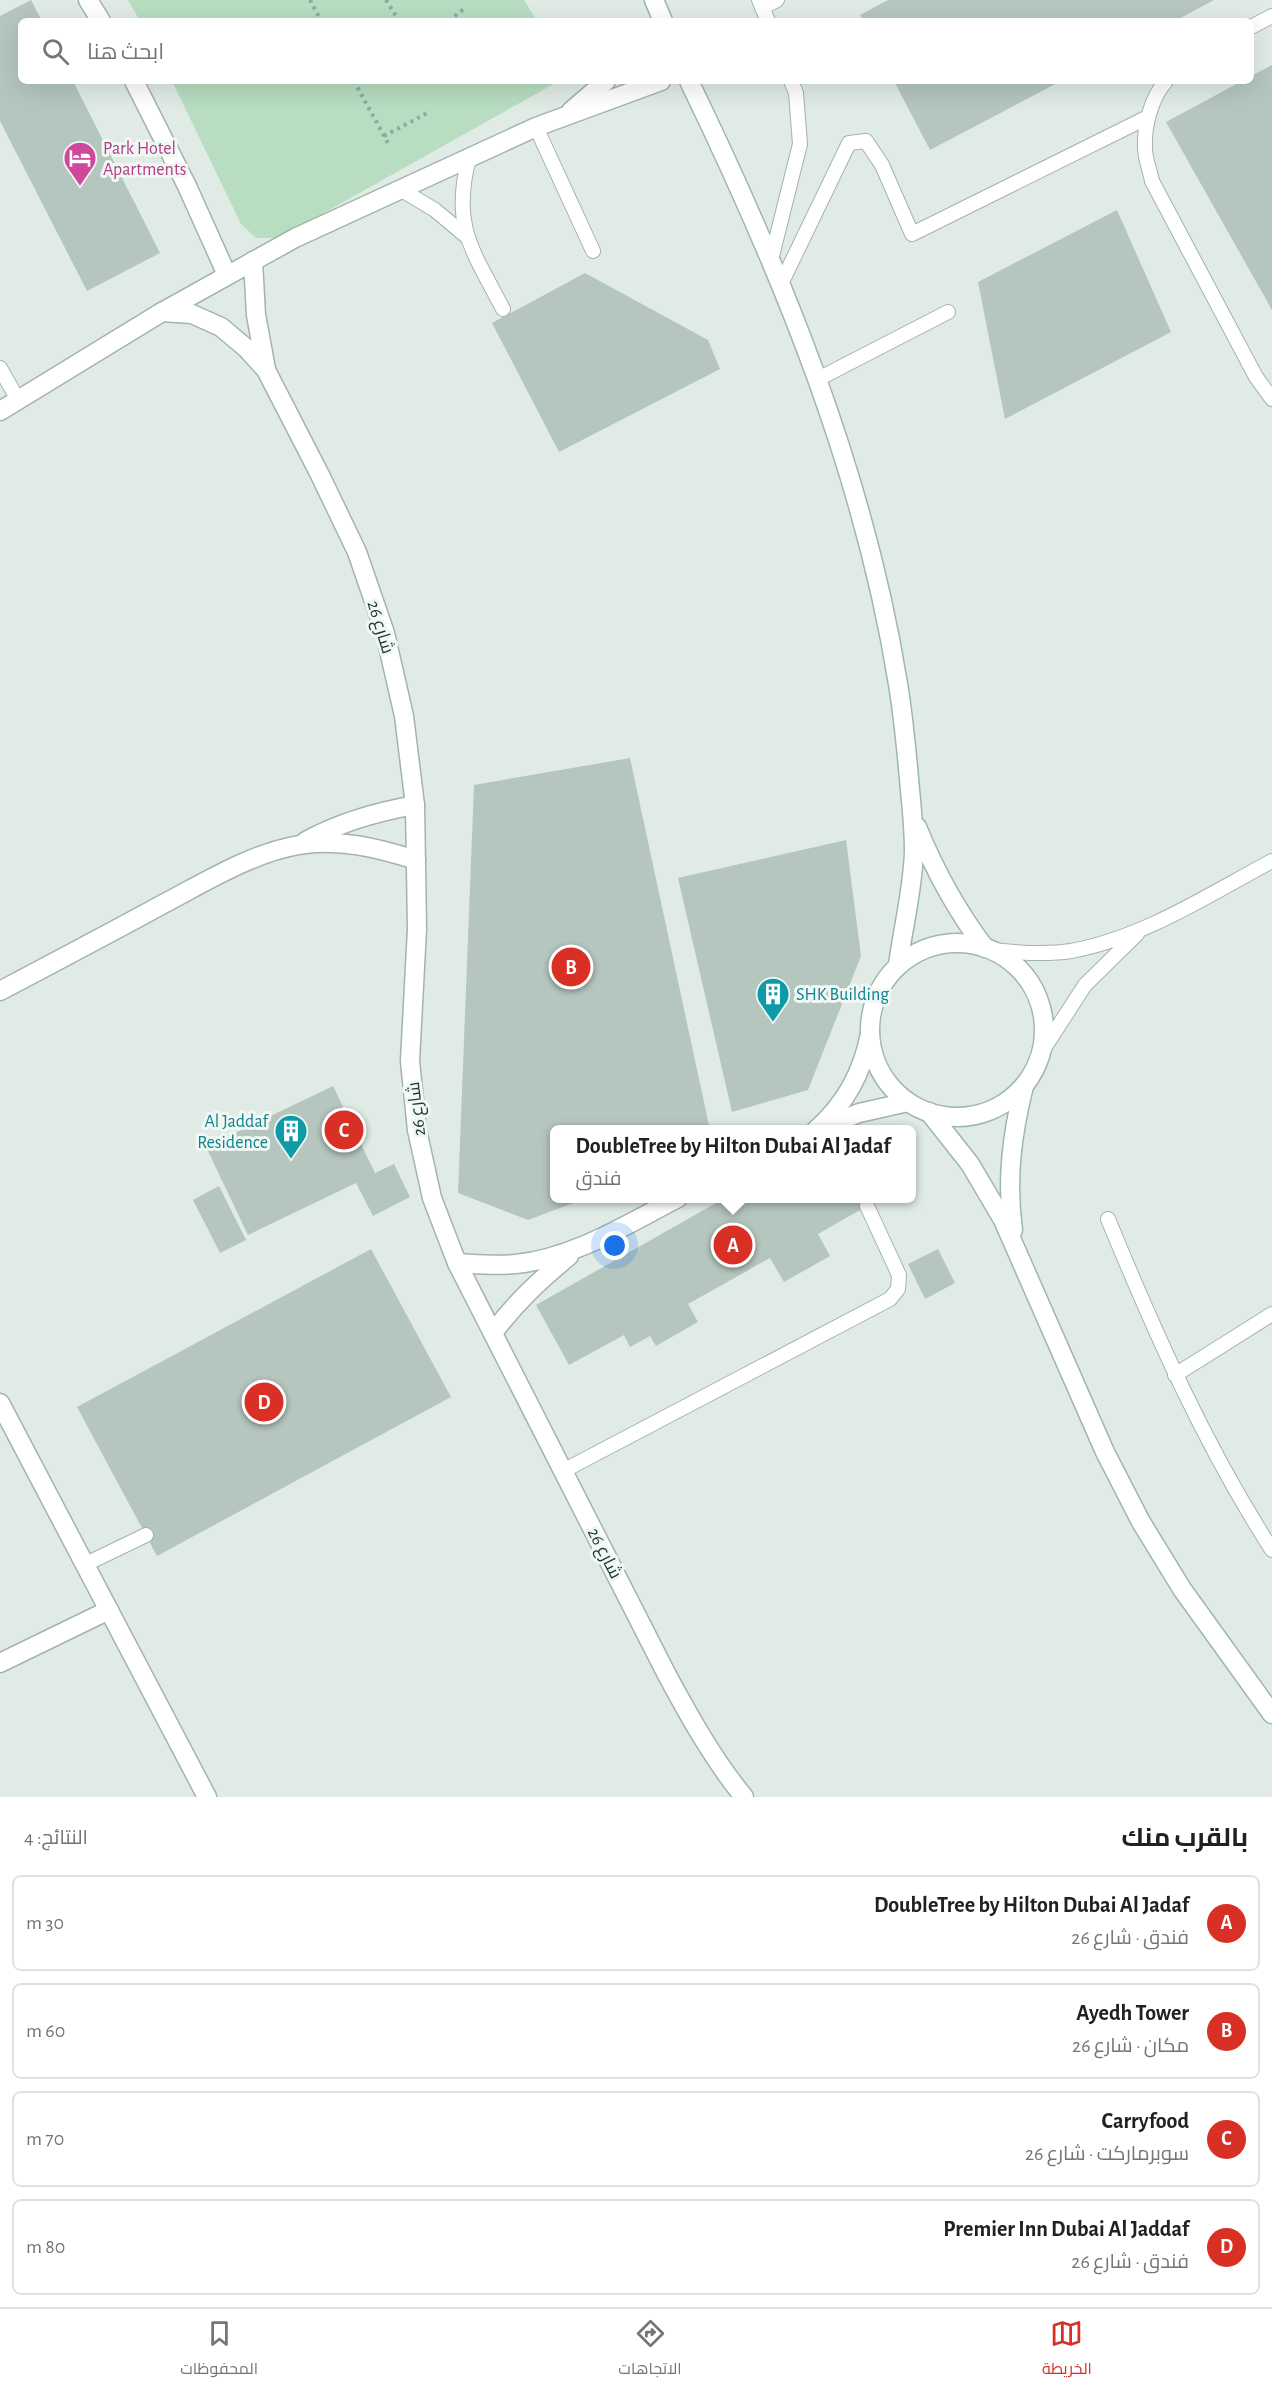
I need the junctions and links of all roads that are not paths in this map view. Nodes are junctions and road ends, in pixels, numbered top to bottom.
1 (88, 0) edge
2 (654, 0) edge
3 (777, 0) edge
4 (763, 10) edge
5 (1272, 16) edge
6 (99, 18) edge
7 (662, 18) edge
8 (1254, 25) edge
9 (136, 84) edge
10 (603, 84) edge
11 (654, 84) edge
12 (690, 84) edge
13 (792, 84) edge
14 (1164, 84) edge
15 (568, 114) junction
16 (1148, 117) junction
17 (536, 127) junction
18 (469, 158) junction
19 (400, 189) junction
20 (466, 236) junction
21 (593, 251) dead end
22 (771, 260) junction
23 (253, 261) junction
24 (227, 275) junction
25 (781, 284) junction
26 (503, 309) dead end
27 (162, 312) junction
28 (948, 312) dead end
29 (0, 368) edge
30 (266, 370) junction
31 (818, 379) junction
32 (1272, 399) edge
33 (18, 400) junction
34 (0, 411) edge
35 (415, 805) junction
36 (912, 814) junction
37 (299, 845) junction
38 (416, 860) junction
39 (1272, 861) edge
40 (1143, 929) junction
41 (989, 949) junction
42 (898, 966) junction
43 (0, 991) edge
44 (870, 1034) junction
45 (1041, 1053) junction
46 (1024, 1085) junction
47 (908, 1102) junction
48 (929, 1112) junction
49 (822, 1125) edge
50 (829, 1125) edge
51 (668, 1203) edge
52 (867, 1206) dead end
53 (1108, 1219) dead end
54 (577, 1249) junction
55 (1017, 1250) junction
56 (457, 1263) junction
57 (1272, 1314) edge
58 (493, 1333) junction
59 (1175, 1376) junction
60 (0, 1403) edge
61 (7, 1433) edge
62 (563, 1471) junction
63 (146, 1535) dead end
64 (1272, 1550) edge
65 (86, 1564) junction
66 (109, 1610) junction
67 (0, 1663) edge
68 (1272, 1714) edge
69 (207, 1797) edge
70 (744, 1797) edge

1 - 6 street
2 - 7 street
3 - 4 lane
5 - 8 lane
9 - 24 street
10 - 15 street
11 - 15 street
12 - 22 street
13 - 22 lane
14 - 16 lane
15 - 17 street
16 - 25 lane
16 - 32 lane
17 - 18 street
17 - 21 lane
18 - 19 street
18 - 20 lane
19 - 20 lane
19 - 23 street
20 - 26 lane
22 - 25 street
23 - 24 street
23 - 30 street, شارع 26
24 - 27 street
25 - 31 street
27 - 30 street, شارع 26
27 - 33 street
28 - 31 lane
29 - 33 lane
30 - 35 street, شارع 26
31 - 36 street
33 - 34 street
35 - 37 street
35 - 38 street, شارع 26
36 - 41 street
36 - 42 street
37 - 38 street
37 - 43 street
38 - 56 street, شارع 26
39 - 40 lane
40 - 41 lane
40 - 45 lane
41 - 42 street
41 - 45 street
42 - 44 street
44 - 47 street
44 - 49 street
45 - 46 street
46 - 48 street
46 - 55 street
47 - 48 street
47 - 50 street
48 - 55 street
51 - 54 street
52 - 62 lane
53 - 59 lane
54 - 56 street
54 - 58 street
55 - 68 street
56 - 58 street, شارع 26
57 - 59 lane
58 - 62 street, شارع 26
59 - 64 lane
60 - 61 street
61 - 65 street
62 - 70 street, شارع 26
63 - 65 lane
65 - 66 street
66 - 67 street
66 - 69 street

